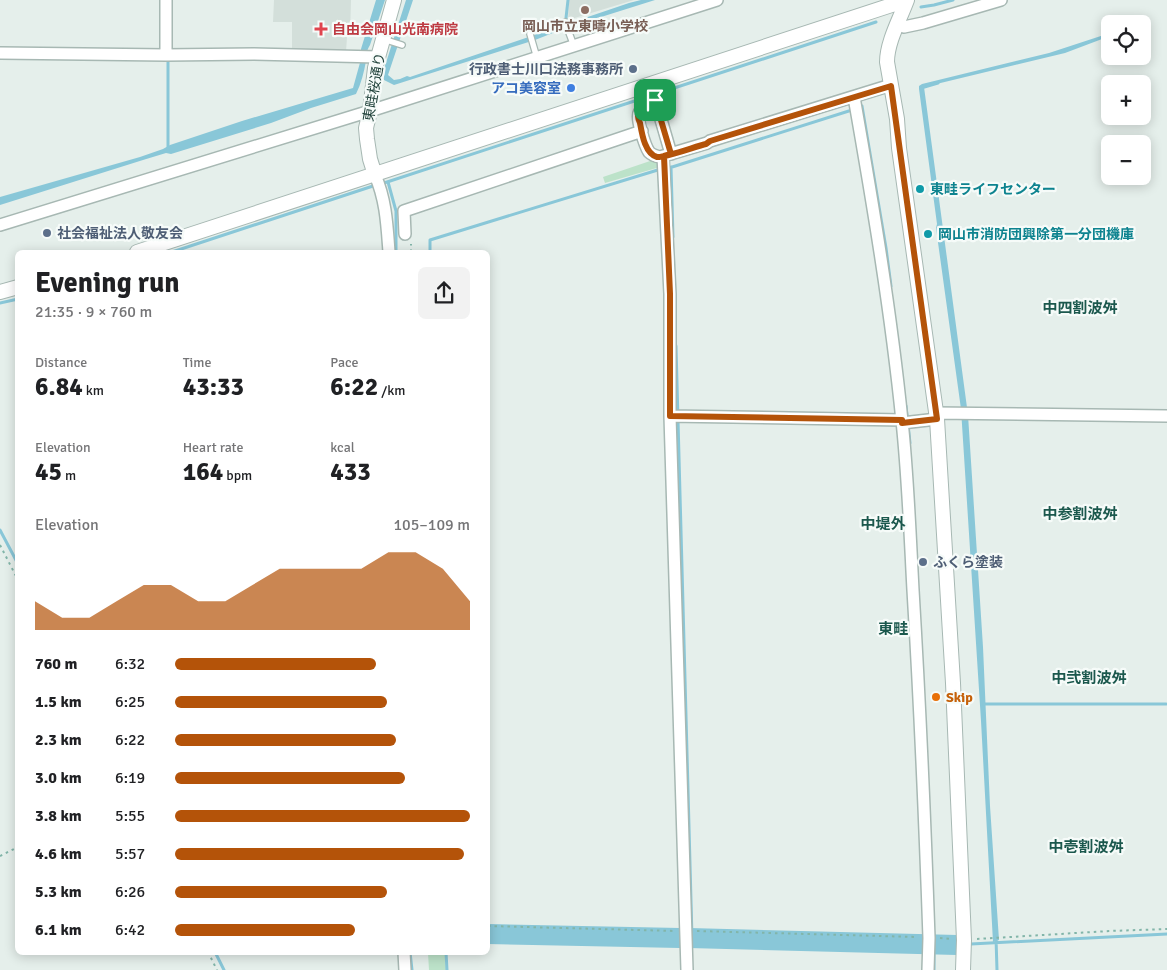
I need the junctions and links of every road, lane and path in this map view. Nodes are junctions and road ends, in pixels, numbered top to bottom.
1 (166, 0) edge
2 (394, 0) edge
3 (717, 0) edge
4 (1001, 0) edge
5 (688, 4) edge
6 (565, 22) dead end
7 (897, 25) junction
8 (530, 34) dead end
9 (387, 41) junction
10 (402, 45) dead end
11 (574, 46) junction
12 (0, 53) edge
13 (166, 55) junction
14 (369, 57) junction
15 (536, 58) junction
16 (891, 86) junction
17 (653, 93) junction
18 (854, 97) junction
19 (370, 111) junction
20 (642, 131) junction
21 (666, 162) junction
22 (375, 174) junction
23 (0, 225) edge
24 (405, 234) dead end
25 (143, 250) edge
26 (389, 250) edge
27 (15, 288) edge
28 (0, 292) edge
29 (675, 415) junction
30 (936, 416) junction
31 (1167, 416) edge
32 (905, 422) junction
33 (0, 545) edge
34 (15, 574) edge
35 (15, 848) edge
36 (0, 856) edge
37 (490, 926) edge
38 (1167, 929) edge
39 (690, 931) junction
40 (964, 940) junction
41 (929, 942) junction
42 (210, 955) edge
43 (404, 955) edge
44 (217, 970) edge
45 (405, 970) edge
46 (687, 970) edge
47 (928, 970) edge
48 (963, 970) edge

1 - 13 street
2 - 9 street, 東畦桜通り
3 - 5 street
4 - 7 street
5 - 11 street
6 - 11 lane
7 - 16 street
7 - 17 street
8 - 15 lane
9 - 10 lane
9 - 14 street, 東畦桜通り
11 - 15 street
12 - 13 street
13 - 14 street
14 - 19 street, 東畦桜通り
15 - 19 street
16 - 18 street
16 - 30 street
17 - 20 street
17 - 21 street
17 - 22 street
18 - 21 street
18 - 32 street
19 - 22 street, 東畦桜通り
19 - 23 street
20 - 21 street
20 - 24 street
21 - 29 street
22 - 25 street
22 - 26 street
27 - 28 street
29 - 32 street
29 - 39 street
30 - 31 street
30 - 32 street
30 - 40 street
32 - 41 street
33 - 34 path
35 - 36 path
37 - 39 path
38 - 40 path
39 - 41 path
39 - 46 street
40 - 48 street
41 - 47 street
42 - 44 path
43 - 45 street

